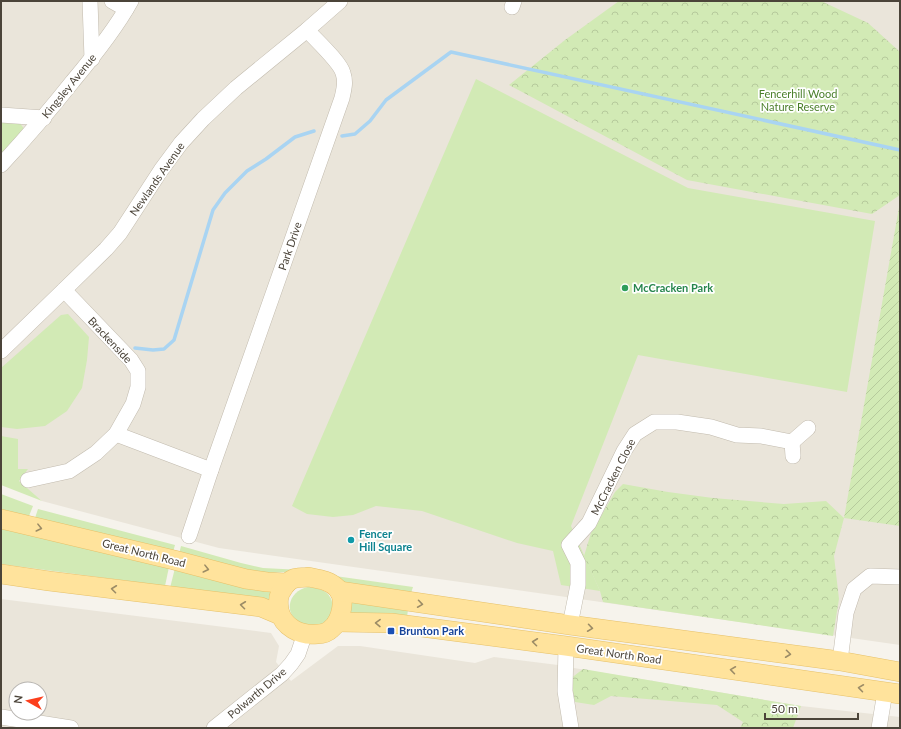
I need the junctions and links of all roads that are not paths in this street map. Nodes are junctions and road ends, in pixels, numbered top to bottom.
1 (90, 1) edge
2 (112, 1) edge
3 (340, 1) edge
4 (128, 5) edge
5 (307, 30) junction
6 (92, 59) junction
7 (1, 115) edge
8 (44, 118) junction
9 (1, 165) edge
10 (64, 290) junction
11 (2, 347) edge
12 (808, 428) dead end
13 (116, 434) junction
14 (211, 470) junction
15 (28, 480) dead end
16 (1, 519) edge
17 (189, 536) dead end
18 (1, 574) edge
19 (900, 577) edge
20 (287, 583) junction
21 (339, 591) junction
22 (280, 615) junction
23 (337, 622) junction
24 (570, 625) junction
25 (305, 633) junction
26 (566, 646) junction
27 (840, 661) junction
28 (900, 672) edge
29 (892, 693) edge
30 (1, 717) edge
31 (71, 728) edge
32 (215, 728) edge
33 (571, 728) edge
34 (880, 728) edge

1 - 6 street
2 - 4 street
3 - 5 street, Newlands Avenue
4 - 6 street, Kingsley Avenue
5 - 10 street, Newlands Avenue
5 - 14 street, Park Drive
6 - 8 street, Kingsley Avenue
7 - 8 street
8 - 9 street, Kingsley Avenue
10 - 11 street, Newlands Avenue
10 - 13 street, Brackenside
12 - 24 street, McCracken Close
13 - 14 street
13 - 15 street, Brackenside
14 - 17 street, Park Drive
16 -> 20 main road, Great North Road
22 -> 18 main road
19 - 27 street
20 - 21 main road, Great North Road
20 - 22 main road
21 - 23 main road
21 -> 24 main road, Great North Road
22 - 25 main road
23 - 25 main road
26 -> 23 main road, Great North Road
24 -> 27 main road, Great North Road
25 - 32 street, Polwarth Drive
29 -> 26 main road, Great North Road
26 - 33 street
27 - 28 main road, Great North Road
29 - 34 street
30 - 31 street

